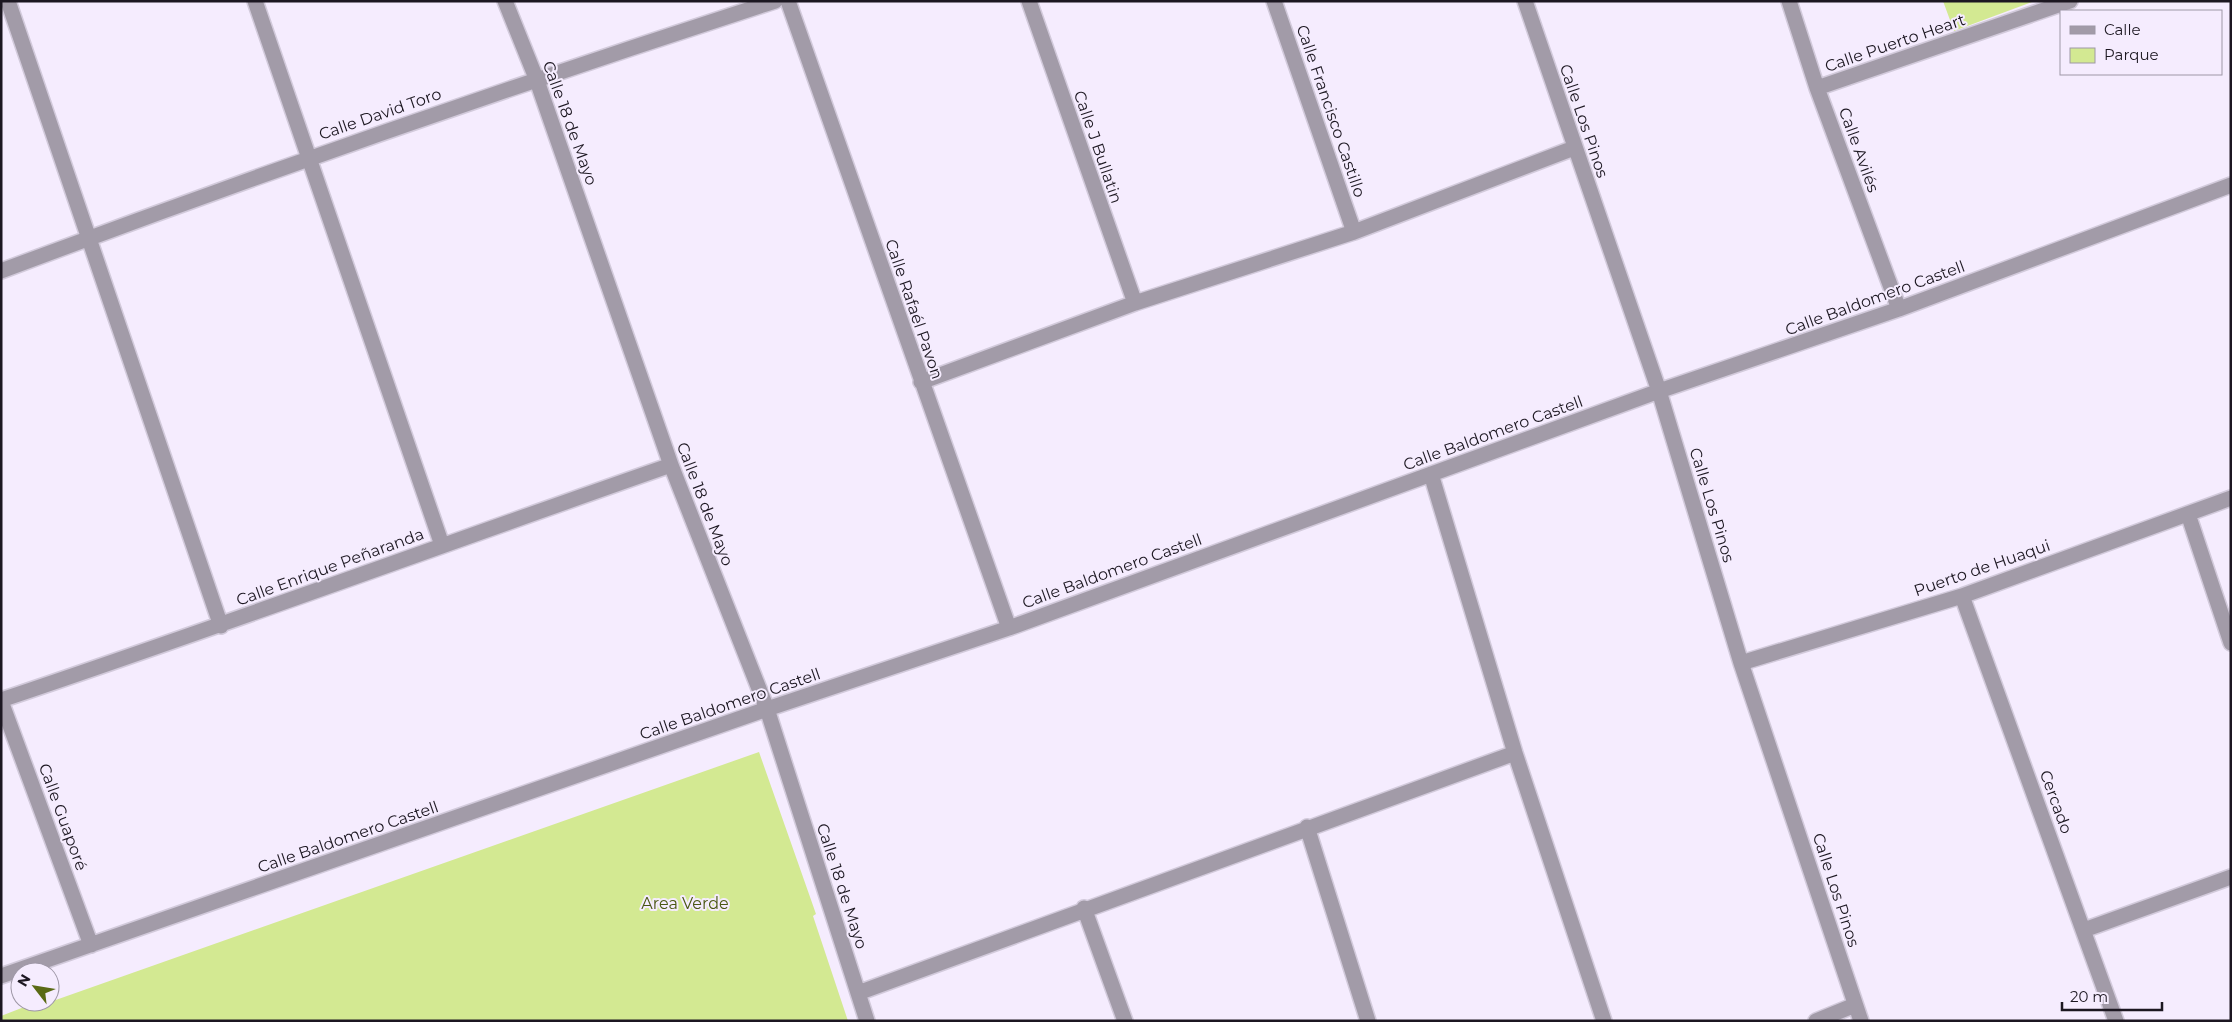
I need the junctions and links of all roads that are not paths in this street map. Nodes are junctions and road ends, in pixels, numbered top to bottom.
1 (8, 1) edge
2 (255, 1) edge
3 (505, 1) edge
4 (775, 1) edge
5 (788, 1) edge
6 (1029, 1) edge
7 (1274, 1) edge
8 (1525, 1) edge
9 (1790, 1) edge
10 (2070, 1) edge
11 (536, 78) junction
12 (1817, 88) junction
13 (1574, 148) junction
14 (309, 158) junction
15 (2231, 185) edge
16 (1354, 232) junction
17 (89, 238) junction
18 (1, 271) edge
19 (1135, 304) junction
20 (1899, 309) junction
21 (921, 382) junction
22 (1659, 392) junction
23 (670, 465) junction
24 (1431, 474) junction
25 (2231, 498) edge
26 (2188, 514) junction
27 (442, 545) junction
28 (1962, 596) junction
29 (221, 626) junction
30 (1009, 628) junction
31 (2231, 643) edge
32 (1742, 663) junction
33 (1, 701) edge
34 (767, 709) junction
35 (1514, 753) junction
36 (1307, 827) junction
37 (2231, 877) edge
38 (1084, 908) junction
39 (2084, 930) junction
40 (91, 945) junction
41 (1, 976) edge
42 (858, 993) junction
43 (1855, 1005) junction
44 (867, 1021) edge
45 (1124, 1021) edge
46 (1368, 1021) edge
47 (1604, 1021) edge
48 (1816, 1021) edge
49 (1861, 1021) edge
50 (2116, 1021) edge

1 - 17 street
2 - 14 street
3 - 11 street, Calle 18 de Mayo
4 - 11 street, Calle David Toro
5 - 21 street, Calle Rafaél Pavon
6 - 19 street, Calle J Bullatin
7 - 16 street, Calle Francisco Castillo
8 - 13 street, Calle Los Pinos
9 - 12 street, Calle Avilés
10 - 12 street, Calle Puerto Heart
11 - 14 street, Calle David Toro
11 - 23 street, Calle 18 de Mayo
12 - 20 street, Calle Avilés
13 - 16 street
13 - 22 street, Calle Los Pinos
14 - 17 street, Calle David Toro
14 - 27 street
15 - 20 street, Calle Baldomero Castell
16 - 19 street
17 - 18 street, Calle David Toro
17 - 29 street
19 - 21 street
20 - 22 street, Calle Baldomero Castell
21 - 30 street, Calle Rafaél Pavon
22 - 24 street, Calle Baldomero Castell
22 - 32 street, Calle Los Pinos
23 - 27 street, Calle Enrique Peñaranda
23 - 34 street, Calle 18 de Mayo
24 - 30 street, Calle Baldomero Castell
24 - 35 street
25 - 26 street, Puerto de Huaqui
26 - 28 street, Puerto de Huaqui
26 - 31 street
27 - 29 street, Calle Enrique Peñaranda
28 - 32 street, Puerto de Huaqui
28 - 39 street, Cercado
29 - 33 street, Calle Enrique Peñaranda
30 - 34 street, Calle Baldomero Castell
32 - 43 street, Calle Los Pinos
33 - 40 street, Calle Guaporé
34 - 40 street, Calle Baldomero Castell
34 - 42 street, Calle 18 de Mayo
35 - 36 street
35 - 47 street
36 - 38 street
36 - 46 street
37 - 39 street
38 - 42 street
38 - 45 street
39 - 50 street, Cercado
40 - 41 street, Calle Baldomero Castell
42 - 44 street, Calle 18 de Mayo
43 - 48 street
43 - 49 street, Calle Los Pinos

